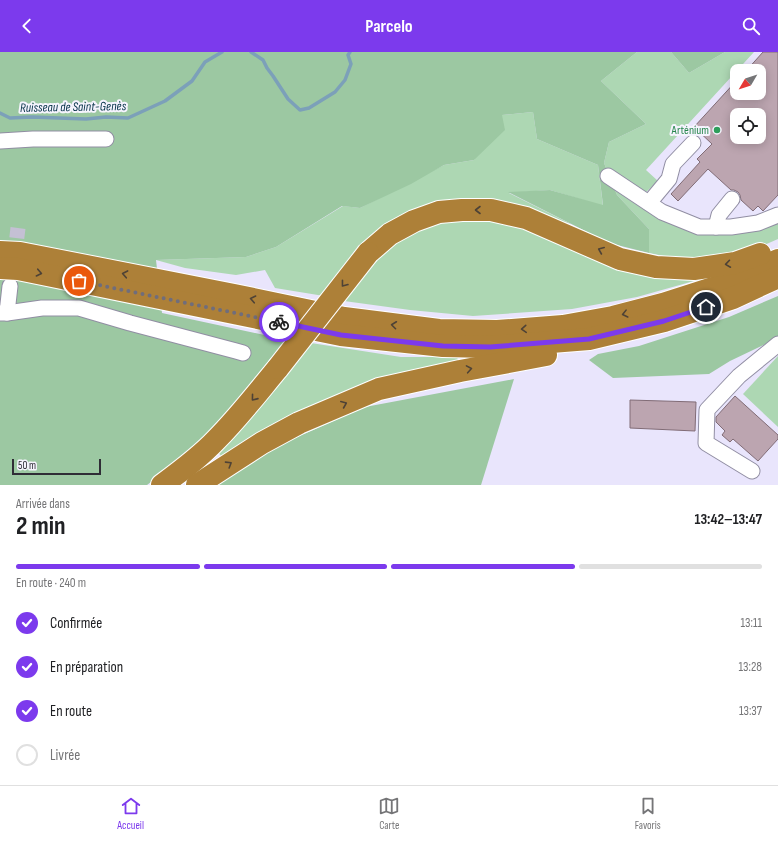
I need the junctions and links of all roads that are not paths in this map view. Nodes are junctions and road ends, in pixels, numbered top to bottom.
1 (106, 139) dead end
2 (0, 141) edge
3 (693, 143) dead end
4 (608, 176) dead end
5 (732, 200) dead end
6 (649, 203) junction
7 (778, 215) edge
8 (716, 227) junction
9 (778, 248) edge
10 (0, 252) edge
11 (778, 260) edge
12 (5, 277) edge
13 (778, 277) edge
14 (4, 313) edge
15 (664, 321) junction
16 (778, 344) edge
17 (243, 353) dead end
18 (752, 471) dead end
19 (162, 485) edge
20 (197, 485) edge

1 - 2 street
3 - 6 street
4 - 6 street
5 - 8 street
6 - 8 street
7 - 8 street
9 -> 19 highway, bridge
11 -> 10 highway
12 - 14 street
12 -> 15 highway
13 - 15 highway
14 - 17 street
20 -> 15 highway
16 - 18 street

